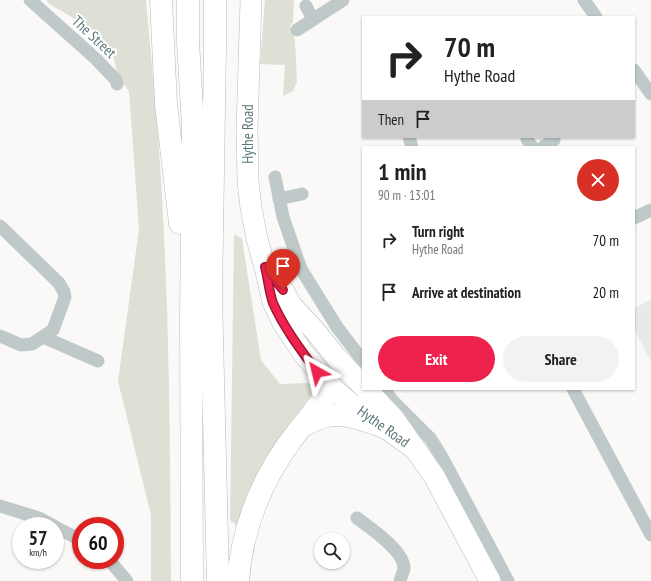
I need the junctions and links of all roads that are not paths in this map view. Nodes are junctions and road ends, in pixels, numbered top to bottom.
1 (30, 0) edge
2 (161, 0) edge
3 (188, 0) edge
4 (215, 0) edge
5 (251, 0) edge
6 (343, 0) edge
7 (584, 0) edge
8 (306, 6) dead end
9 (595, 16) edge
10 (313, 18) junction
11 (297, 30) dead end
12 (635, 71) edge
13 (117, 84) dead end
14 (651, 94) edge
15 (275, 177) dead end
16 (302, 194) dead end
17 (279, 199) junction
18 (651, 210) edge
19 (635, 218) edge
20 (0, 226) edge
21 (265, 267) junction
22 (291, 305) junction
23 (191, 319) junction
24 (0, 336) edge
25 (43, 337) junction
26 (362, 360) edge
27 (98, 361) dead end
28 (362, 385) edge
29 (332, 388) junction
30 (367, 390) edge
31 (385, 390) edge
32 (574, 390) edge
33 (302, 427) junction
34 (384, 428) junction
35 (422, 443) junction
36 (0, 506) edge
37 (36, 517) edge
38 (357, 518) dead end
39 (651, 535) edge
40 (117, 569) edge
41 (127, 581) edge
42 (192, 581) edge
43 (218, 581) edge
44 (238, 581) edge
45 (400, 581) edge
46 (490, 581) edge
47 (508, 581) edge

1 - 13 street, The Street
2 - 23 highway
3 - 23 highway
4 - 43 highway
5 - 21 main road, Hythe Road
6 - 10 street
7 - 9 street
8 - 10 street
10 - 11 street
12 - 14 street
15 - 17 street, Hythe Road
16 - 17 street
17 - 26 street, Hythe Road
18 - 19 street
20 - 25 street
21 - 22 main road, Hythe Road
21 - 29 main road, Hythe Road
22 - 28 main road, Hythe Road
22 - 29 main road
23 - 42 highway
24 - 25 street
25 - 27 street
29 - 33 highway
29 - 34 main road, Hythe Road
30 - 35 main road, Hythe Road
31 - 35 street, Hythe Road
32 - 39 street
33 - 34 highway
33 - 44 highway
34 - 35 main road, Hythe Road
35 - 46 main road, Hythe Road
35 - 47 street, Hythe Road
36 - 37 street
38 - 45 street
40 - 41 street

